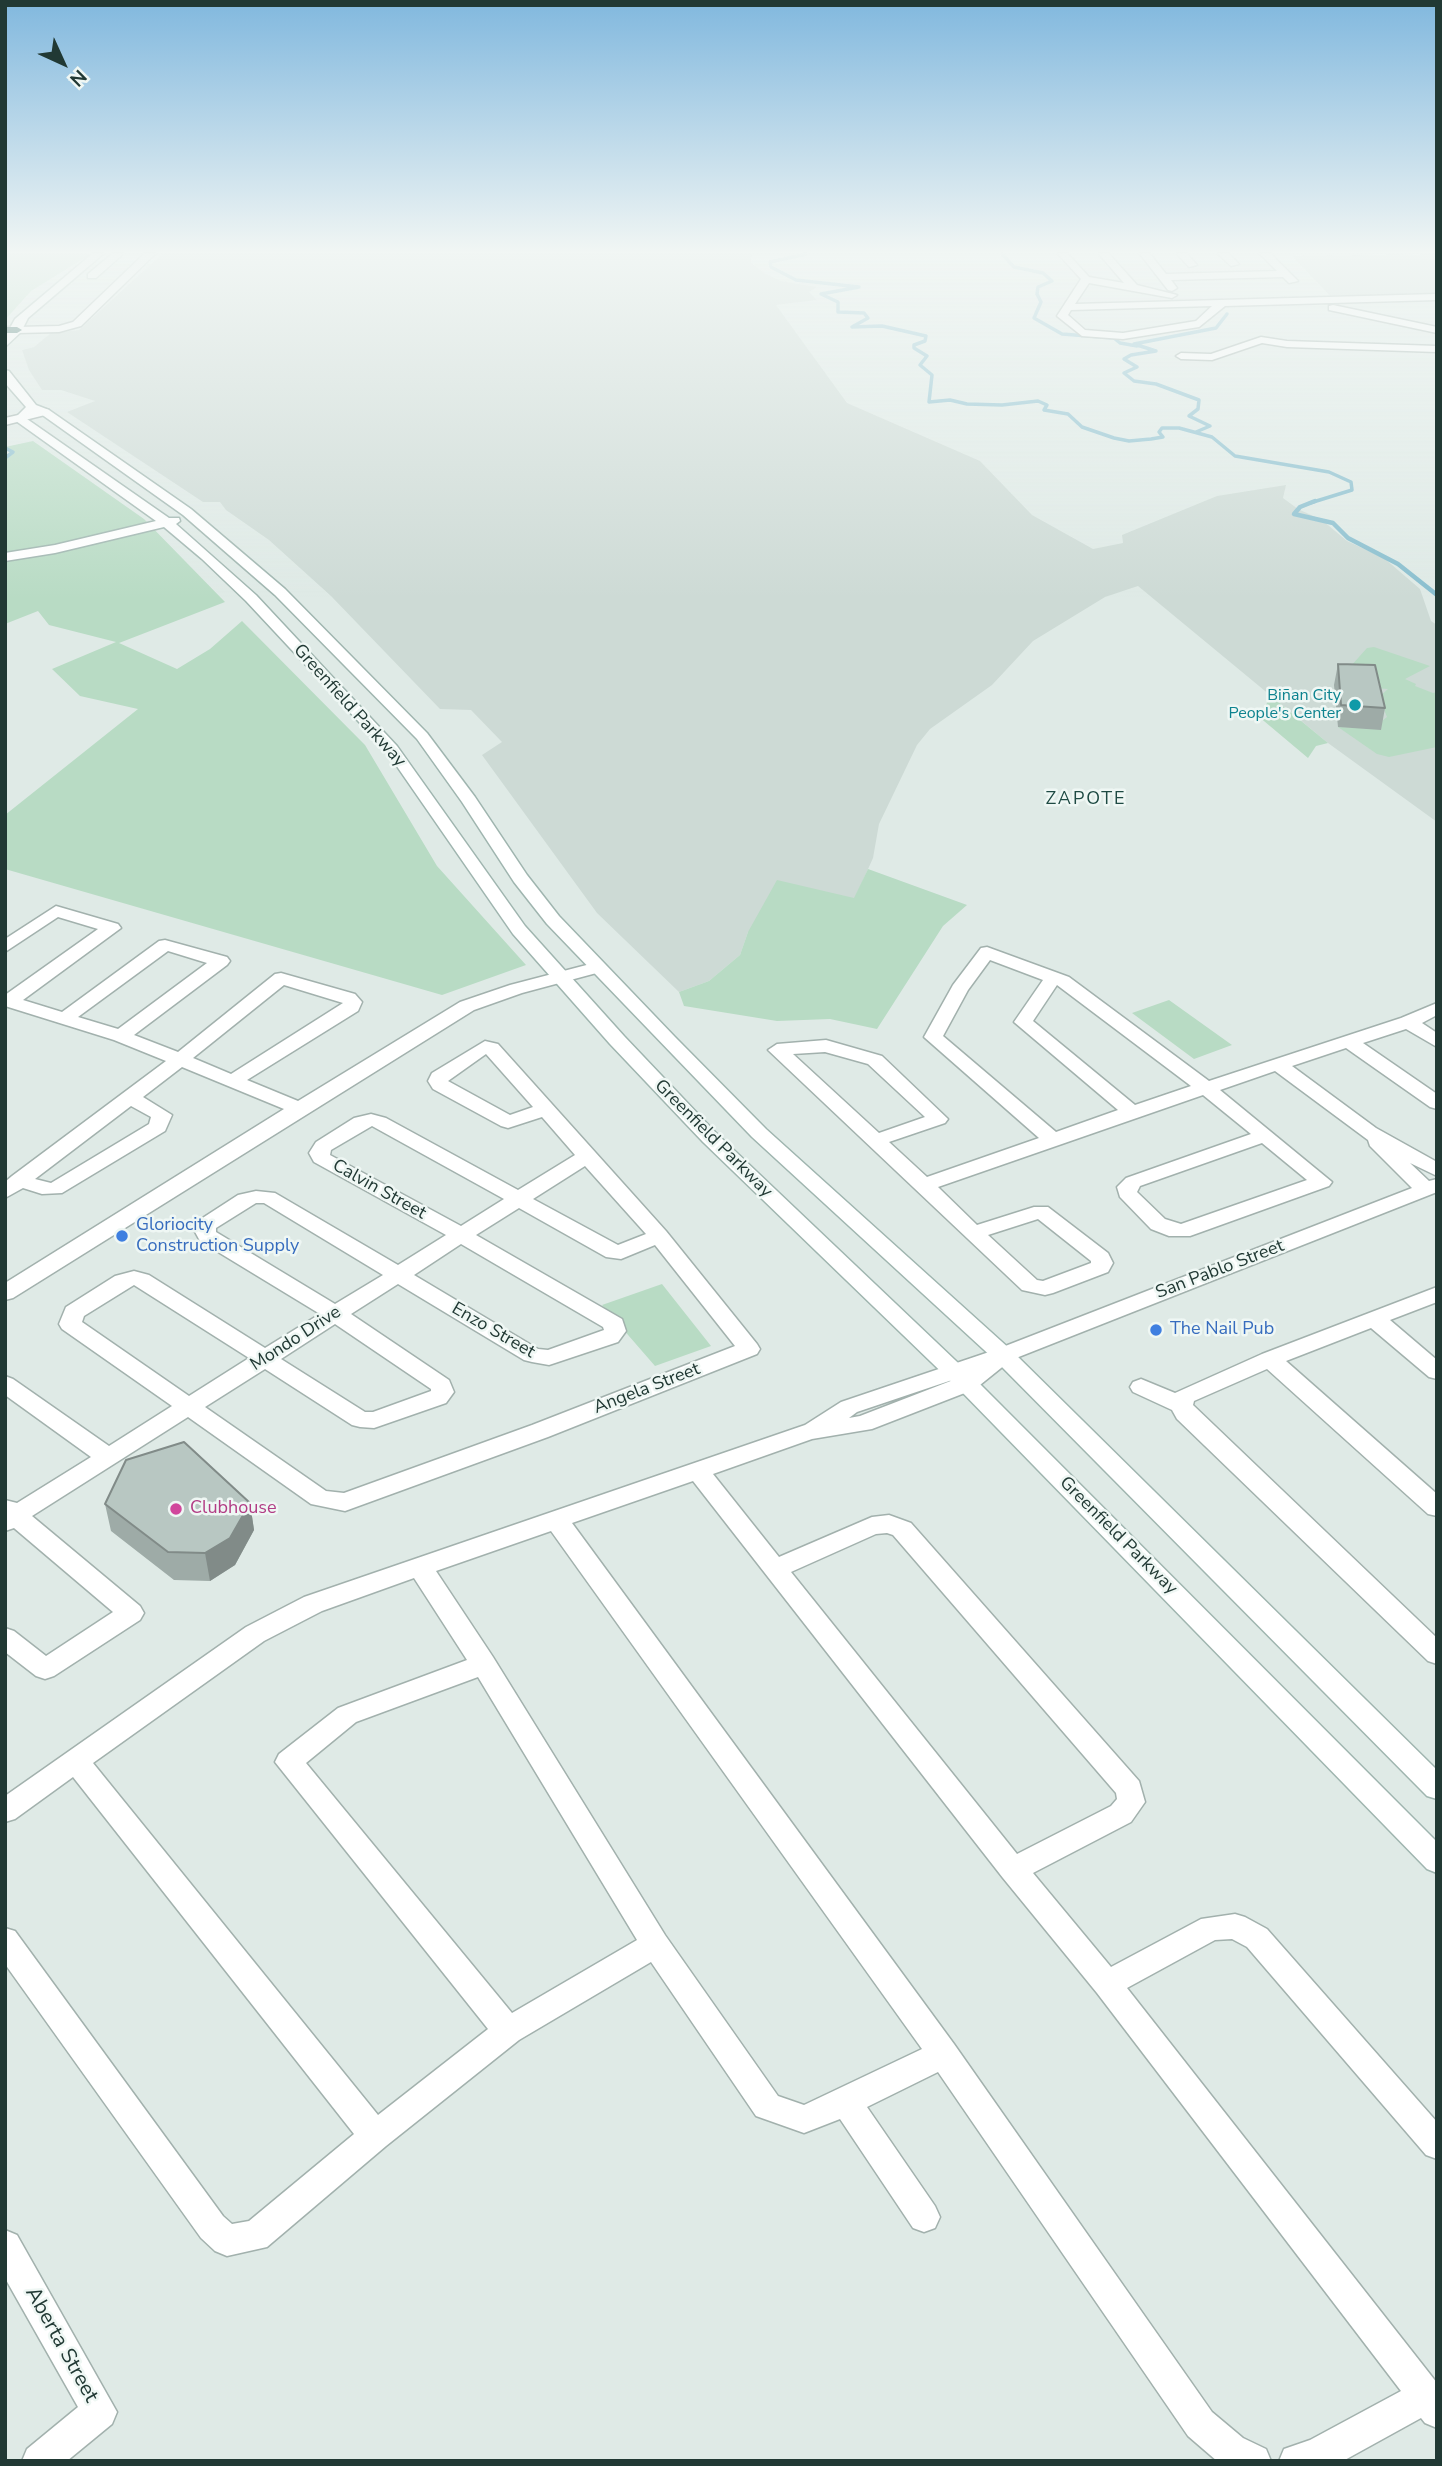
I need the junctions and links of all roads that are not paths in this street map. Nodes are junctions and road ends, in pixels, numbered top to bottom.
1 (5, 373) edge
2 (32, 407) junction
3 (5, 411) edge
4 (45, 412) junction
5 (20, 419) junction
6 (5, 422) edge
7 (84, 438) junction
8 (65, 451) junction
9 (190, 514) junction
10 (163, 521) junction
11 (5, 551) edge
12 (5, 557) edge
13 (497, 842) junction
14 (462, 849) junction
15 (5, 947) edge
16 (598, 967) junction
17 (561, 977) junction
18 (1054, 977) junction
19 (7, 1001) edge
20 (1437, 1008) edge
21 (65, 1018) junction
22 (1408, 1022) junction
23 (121, 1036) junction
24 (1437, 1041) edge
25 (1349, 1042) junction
26 (181, 1059) junction
27 (1279, 1065) junction
28 (233, 1080) junction
29 (1206, 1088) junction
30 (127, 1097) junction
31 (1437, 1103) edge
32 (299, 1108) junction
33 (545, 1110) junction
34 (1132, 1112) junction
35 (1368, 1132) junction
36 (1265, 1136) junction
37 (1054, 1140) junction
38 (874, 1141) junction
39 (587, 1156) junction
40 (1437, 1170) edge
41 (924, 1185) junction
42 (12, 1186) edge
43 (1431, 1187) edge
44 (518, 1198) junction
45 (973, 1233) junction
46 (460, 1234) junction
47 (659, 1236) junction
48 (397, 1275) junction
49 (5, 1293) edge
50 (1437, 1294) edge
51 (335, 1314) junction
52 (1373, 1318) junction
53 (1003, 1355) junction
54 (266, 1359) junction
55 (1270, 1359) junction
56 (1437, 1371) edge
57 (960, 1377) junction
58 (5, 1384) edge
59 (1141, 1387) dead end
60 (1182, 1405) junction
61 (190, 1408) junction
62 (110, 1458) junction
63 (697, 1470) junction
64 (1437, 1508) edge
65 (9, 1515) edge
66 (555, 1518) junction
67 (420, 1567) junction
68 (774, 1569) junction
69 (5, 1638) edge
70 (1437, 1654) edge
71 (484, 1664) junction
72 (76, 1760) junction
73 (1437, 1788) edge
74 (5, 1811) edge
75 (1437, 1861) edge
76 (1013, 1870) junction
77 (5, 1940) edge
78 (655, 1944) junction
79 (1107, 1984) junction
80 (508, 2031) junction
81 (943, 2054) junction
82 (846, 2102) junction
83 (375, 2136) junction
84 (1437, 2145) edge
85 (924, 2217) dead end
86 (5, 2246) edge
87 (1431, 2404) edge
88 (1310, 2459) edge
89 (39, 2461) edge
90 (1254, 2461) edge

1 - 2 street, Greenfield Parkway
2 - 3 street
2 - 4 street, Greenfield Parkway
2 - 5 street
4 - 5 street
4 - 7 street, Greenfield Parkway
5 - 6 street
5 - 8 street, Greenfield Parkway
7 - 8 street
7 - 9 street, Greenfield Parkway
8 - 10 street, Greenfield Parkway
9 - 10 street
9 - 13 street, Greenfield Parkway
10 - 11 street
10 - 12 street
10 - 14 street, Greenfield Parkway
13 - 14 street
13 - 16 street, Greenfield Parkway
14 - 17 street, Greenfield Parkway
15 - 19 street
16 - 17 street
16 - 53 street, Greenfield Parkway
17 - 32 street
17 - 57 street, Greenfield Parkway
18 - 29 street
18 - 34 street
18 - 37 street
19 - 21 street
20 - 22 street
21 - 23 street
21 - 23 street
22 - 24 street
22 - 25 street
23 - 26 street
25 - 27 street
25 - 31 street
26 - 28 street
26 - 28 street
26 - 30 street
27 - 29 street
27 - 35 street
28 - 32 street
29 - 34 street
29 - 36 street
30 - 42 street
30 - 42 street
32 - 49 street
33 - 33 street, Angela Street
33 - 39 street, Angela Street
34 - 37 street
35 - 40 street
35 - 43 street
36 - 36 street
37 - 41 street
38 - 38 street
38 - 41 street
39 - 44 street, Mondo Drive
39 - 47 street, Angela Street
41 - 45 street
43 - 53 street, San Pablo Street
44 - 46 street, Mondo Drive
44 - 46 street, Calvin Street
44 - 47 street
45 - 45 street
46 - 48 street, Mondo Drive
46 - 48 street, Enzo Street
47 - 61 street, Angela Street
48 - 51 street, Mondo Drive
48 - 51 street
50 - 52 street
51 - 54 street, Mondo Drive
51 - 54 street
52 - 55 street
52 - 56 street
53 - 57 street, San Pablo Street
53 - 73 street, Greenfield Parkway
54 - 61 street, Mondo Drive
54 - 61 street
55 - 60 street
55 - 64 street
57 - 63 street, San Pablo Street
57 - 75 street, Greenfield Parkway
58 - 62 street
59 - 60 street
60 - 70 street
61 - 62 street, Mondo Drive
62 - 65 street, Mondo Drive
63 - 66 street, San Pablo Street
63 - 68 street
65 - 69 street
66 - 67 street, San Pablo Street
66 - 81 street
67 - 71 street
67 - 72 street, San Pablo Street
68 - 76 street
68 - 76 street
71 - 78 street
71 - 80 street
72 - 74 street, San Pablo Street
72 - 83 street
76 - 79 street
77 - 83 street
78 - 80 street
78 - 82 street
79 - 84 street
79 - 87 street
80 - 83 street
81 - 82 street
81 - 90 street
82 - 85 street
86 - 89 street, Aberta Street
87 - 88 street

